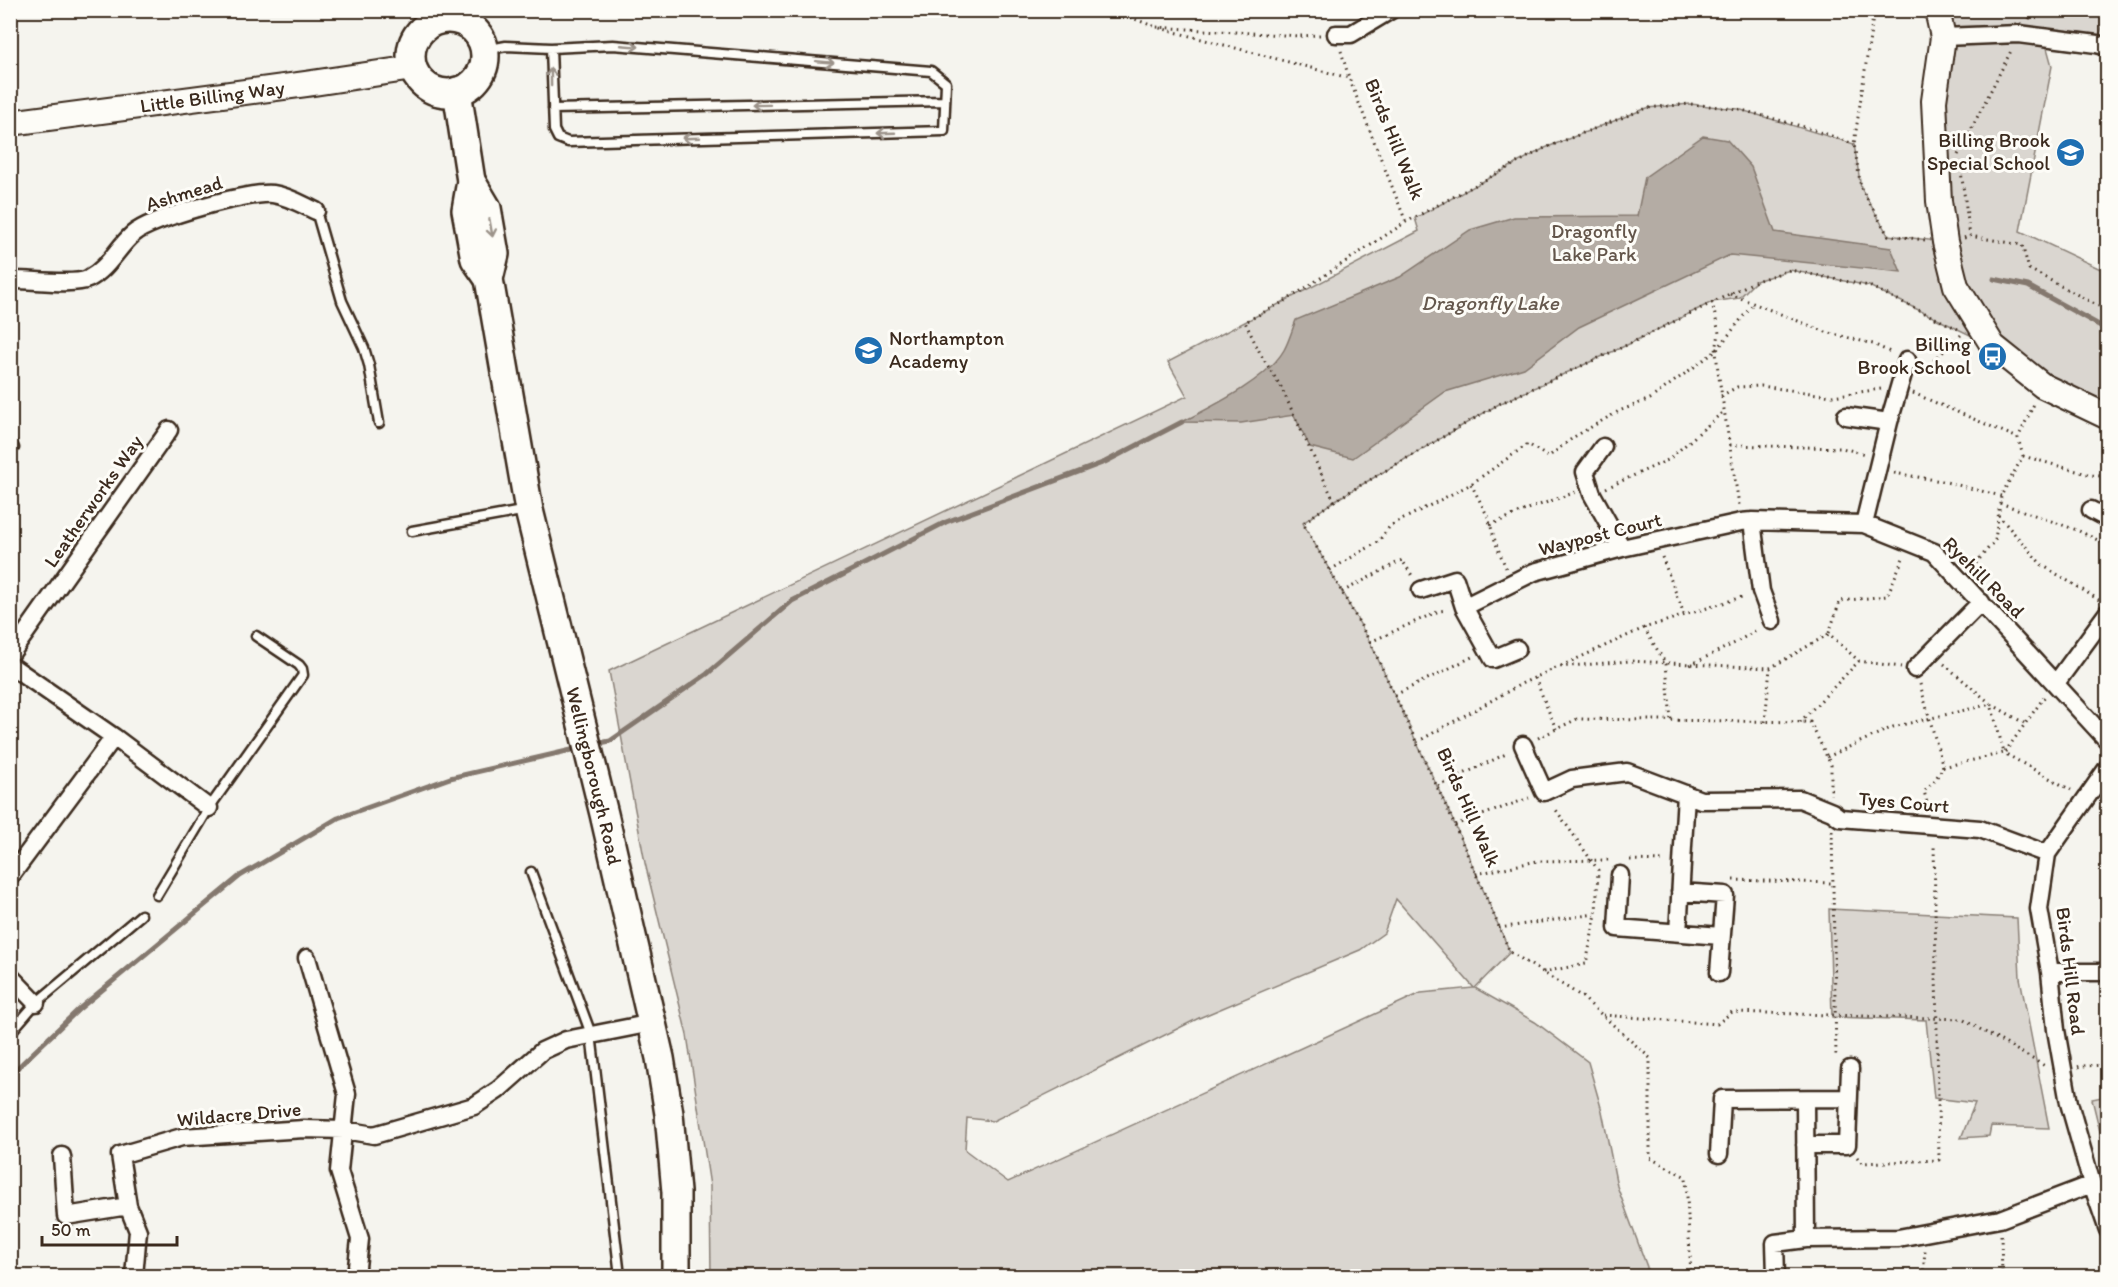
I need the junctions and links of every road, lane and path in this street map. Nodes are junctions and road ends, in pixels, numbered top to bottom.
1 (1391, 10) edge
2 (1937, 10) edge
3 (2034, 10) edge
4 (1113, 11) edge
5 (447, 15) edge
6 (1156, 27) junction
7 (1336, 34) junction
8 (2019, 34) junction
9 (1943, 37) junction
10 (2108, 47) edge
11 (551, 48) junction
12 (484, 50) junction
13 (413, 68) junction
14 (1349, 78) junction
15 (458, 91) junction
16 (945, 101) junction
17 (553, 109) junction
18 (10, 123) edge
19 (1854, 144) dead end
20 (316, 211) joint
21 (1406, 222) junction
22 (1970, 237) dead end
23 (10, 280) edge
24 (1730, 294) junction
25 (1712, 302) junction
26 (1754, 304) junction
27 (1716, 351) junction
28 (1907, 360) junction
29 (2043, 386) junction
30 (1899, 388) junction
31 (1721, 396) junction
32 (1724, 411) junction
33 (1846, 416) dead end
34 (2108, 417) edge
35 (1889, 422) junction
36 (379, 423) dead end
37 (169, 430) dead end
38 (2018, 438) junction
39 (10, 440) edge
40 (1730, 445) junction
41 (1603, 447) dead end
42 (10, 450) edge
43 (2023, 456) junction
44 (1878, 465) junction
45 (2108, 477) edge
46 (1470, 484) junction
47 (1591, 491) junction
48 (2001, 496) junction
49 (1334, 501) junction
50 (2000, 502) junction
51 (530, 510) junction
52 (2091, 510) dead end
53 (1998, 515) junction
54 (2108, 519) edge
55 (1747, 521) junction
56 (1864, 524) junction
57 (1490, 525) junction
58 (412, 531) dead end
59 (1657, 541) junction
60 (1909, 542) junction
61 (2108, 544) edge
62 (1622, 548) junction
63 (1330, 570) junction
64 (1961, 581) junction
65 (1512, 583) junction
66 (1421, 590) joint
67 (1761, 591) junction
68 (1342, 592) junction
69 (1981, 602) junction
70 (2108, 605) edge
71 (1464, 607) junction
72 (2108, 612) edge
73 (1684, 614) junction
74 (1772, 621) joint
75 (1644, 628) junction
76 (1829, 634) dead end
77 (256, 636) dead end
78 (1370, 642) junction
79 (1516, 649) dead end
80 (1488, 650) junction
81 (1931, 653) junction
82 (10, 655) edge
83 (1858, 661) dead end
84 (10, 664) edge
85 (1688, 665) dead end
86 (1558, 667) dead end
87 (1770, 668) dead end
88 (1915, 669) dead end
89 (1535, 678) dead end
90 (2056, 683) junction
91 (1395, 695) junction
92 (1991, 704) junction
93 (1671, 721) dead end
94 (1765, 722) dead end
95 (1800, 722) dead end
96 (2024, 723) junction
97 (1556, 729) dead end
98 (114, 737) junction
99 (2108, 741) edge
100 (1523, 746) dead end
101 (2004, 753) junction
102 (1827, 757) dead end
103 (1943, 767) dead end
104 (2108, 767) edge
105 (1544, 792) junction
106 (1686, 794) junction
107 (2086, 799) junction
108 (209, 808) junction
109 (2108, 812) edge
110 (1455, 825) junction
111 (2047, 854) junction
112 (1590, 859) junction
113 (1682, 862) junction
114 (1619, 865) junction
115 (531, 872) dead end
116 (1476, 874) junction
117 (11, 875) edge
118 (1726, 880) dead end
119 (1833, 883) dead end
120 (1680, 892) junction
121 (156, 895) dead end
122 (1596, 914) junction
123 (141, 915) dead end
124 (1499, 928) junction
125 (1678, 933) junction
126 (1721, 936) junction
127 (307, 958) dead end
128 (1543, 972) junction
129 (2050, 972) junction
130 (2108, 972) edge
131 (1719, 973) dead end
132 (10, 976) edge
133 (36, 1004) junction
134 (1602, 1015) junction
135 (652, 1023) junction
136 (10, 1033) edge
137 (591, 1034) junction
138 (2108, 1065) edge
139 (1850, 1069) dead end
140 (2065, 1077) junction
141 (1848, 1098) junction
142 (1805, 1099) junction
143 (344, 1131) junction
144 (1805, 1145) junction
145 (1719, 1154) dead end
146 (62, 1156) dead end
147 (2092, 1184) junction
148 (129, 1206) junction
149 (2000, 1219) junction
150 (2108, 1230) edge
151 (1926, 1233) junction
152 (1806, 1239) junction
153 (134, 1276) edge
154 (356, 1276) edge
155 (620, 1276) edge
156 (676, 1276) edge
157 (1691, 1276) edge
158 (1776, 1276) edge
159 (1923, 1276) edge
160 (2002, 1276) edge

1 - 7 street
2 - 9 street
3 - 8 path
4 - 6 path
5 - 12 main road
5 - 13 main road
6 - 7 path
6 - 14 path, Birds Hill Walk
7 - 14 path
8 - 9 street
8 - 10 street
8 - 22 path
9 - 29 street
11 - 12 lane
11 -> 16 lane
17 -> 11 lane
12 - 15 main road
13 - 15 main road
13 - 18 street, Little Billing Way
14 - 21 path, Birds Hill Walk
15 - 51 main road, Wellingborough Road
16 -> 17 lane
16 -> 17 lane
19 - 21 path
20 - 23 street, Ashmead
20 - 36 lane
21 - 49 path
24 - 25 path
24 - 26 path
24 - 28 path
25 - 27 path
25 - 49 path
26 - 27 path
26 - 28 path
27 - 31 path
27 - 46 path
28 - 30 street
29 - 34 street
29 - 38 path
30 - 31 path
30 - 35 street
30 - 38 path
31 - 32 path
32 - 40 path
32 - 47 path
33 - 35 street
35 - 44 street
37 - 82 street, Leatherworks Way
38 - 43 path
39 - 42 lane
40 - 44 path
40 - 55 path
41 - 47 street
43 - 45 path
43 - 48 path
44 - 48 path
44 - 56 street
46 - 57 path
46 - 63 path
47 - 57 path
47 - 62 street
48 - 50 path
49 - 63 path, Birds Hill Walk
50 - 53 path
50 - 61 path
51 - 58 lane
51 - 135 main road, Wellingborough Road
52 - 54 street
53 - 64 path
53 - 70 path
55 - 56 street, Ryehill Road
55 - 59 street, Waypost Court
55 - 67 street
56 - 60 street, Ryehill Road
57 - 65 path
59 - 62 street, Waypost Court
59 - 73 path
60 - 64 street, Ryehill Road
60 - 76 path
62 - 65 street, Waypost Court
63 - 68 path, Birds Hill Walk
64 - 69 street, Ryehill Road
65 - 71 street, Waypost Court
66 - 68 path
66 - 71 street
67 - 73 path
67 - 74 street
68 - 78 path, Birds Hill Walk
69 - 81 street
69 - 90 street, Ryehill Road
71 - 78 path
71 - 80 street
72 - 90 street
73 - 75 path
74 - 85 path
75 - 86 path
75 - 93 path
77 - 108 lane
78 - 91 path, Birds Hill Walk
79 - 80 street
80 - 91 path
81 - 88 street
81 - 92 path
83 - 95 path
84 - 98 street
87 - 94 path
89 - 97 path
90 - 96 path
90 - 99 street, Ryehill Road
91 - 110 path, Birds Hill Walk
92 - 96 path
92 - 101 path
92 - 102 path
96 - 101 path
98 - 108 street
98 - 117 street
100 - 105 street
101 - 103 path
101 - 107 path
104 - 107 street, Birds Hill Road
105 - 106 street, Tyes Court
105 - 110 path
105 - 112 path
106 - 111 street, Tyes Court
106 - 113 street
107 - 109 path
107 - 111 street, Birds Hill Road
108 - 121 lane
110 - 116 path, Birds Hill Walk
111 - 129 street, Birds Hill Road
112 - 114 path
112 - 116 path
112 - 122 path
113 - 114 path
113 - 120 street
114 - 125 street
115 - 137 lane
116 - 124 path, Birds Hill Walk
118 - 119 path
120 - 125 street
120 - 126 street
122 - 124 path
122 - 128 path
123 - 133 lane
124 - 128 path, Birds Hill Walk
125 - 126 street
126 - 131 street
127 - 143 street
128 - 134 path, Birds Hill Walk
129 - 130 street
129 - 140 street, Birds Hill Road
132 - 133 street
133 - 136 lane
134 - 140 path
134 - 157 path, Birds Hill Walk
135 - 137 street
135 - 156 main road, Wellingborough Road
137 - 143 street
137 - 155 lane
138 - 140 path
139 - 141 street
140 - 147 street, Birds Hill Road
141 - 142 street
141 - 144 street
142 - 144 street
142 - 145 street
143 - 148 street, Wildacre Drive
143 - 154 street
144 - 152 street
146 - 148 street
147 - 149 street
147 - 150 street, Birds Hill Road
148 - 153 street
149 - 151 street
149 - 160 path
151 - 152 street
151 - 159 path
152 - 158 street

